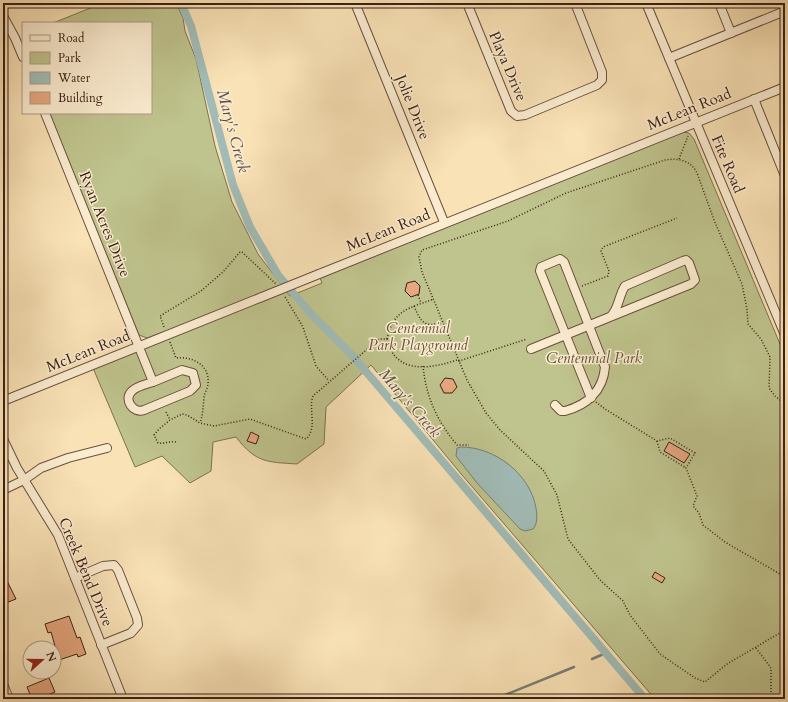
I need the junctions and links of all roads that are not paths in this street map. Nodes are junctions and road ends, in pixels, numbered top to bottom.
1 (355, 3) edge
2 (467, 3) edge
3 (574, 3) edge
4 (646, 3) edge
5 (719, 3) edge
6 (785, 12) edge
7 (3, 16) edge
8 (731, 33) junction
9 (22, 55) edge
10 (669, 58) junction
11 (785, 86) edge
12 (754, 99) junction
13 (45, 114) edge
14 (695, 122) junction
15 (781, 154) edge
16 (785, 176) edge
17 (444, 222) junction
18 (612, 315) junction
19 (589, 326) junction
20 (566, 335) junction
21 (785, 335) edge
22 (138, 346) junction
23 (531, 349) dead end
24 (153, 382) junction
25 (591, 398) junction
26 (3, 401) edge
27 (555, 405) dead end
28 (3, 439) edge
29 (107, 448) dead end
30 (24, 480) junction
31 (3, 490) edge
32 (75, 578) junction
33 (101, 645) junction
34 (3, 684) edge
35 (9, 699) edge
36 (124, 699) edge

1 - 17 street, Jolie Drive
2 - 3 street, Playa Drive
4 - 10 street, Fite Road
5 - 8 street
6 - 8 street
7 - 9 street
8 - 10 street
10 - 14 street, Fite Road
11 - 12 street, McLean Road
12 - 14 street, McLean Road
12 - 15 street
13 - 22 street, Ryan Acres Drive
14 - 17 street, McLean Road
14 - 21 street, Fite Road
15 - 16 street
17 - 22 street, McLean Road, bridge
18 - 18 street
18 - 19 street
19 - 20 street
19 - 20 street
19 - 25 street
20 - 23 street
20 - 25 street
22 - 24 street, Ryan Acres Drive
22 - 26 street, McLean Road
24 - 24 street
25 - 27 street
28 - 30 street, Creek Bend Drive
29 - 30 street
30 - 31 street
30 - 32 street, Creek Bend Drive
32 - 33 street, Creek Bend Drive
32 - 33 street
33 - 36 street, Creek Bend Drive
34 - 35 street

